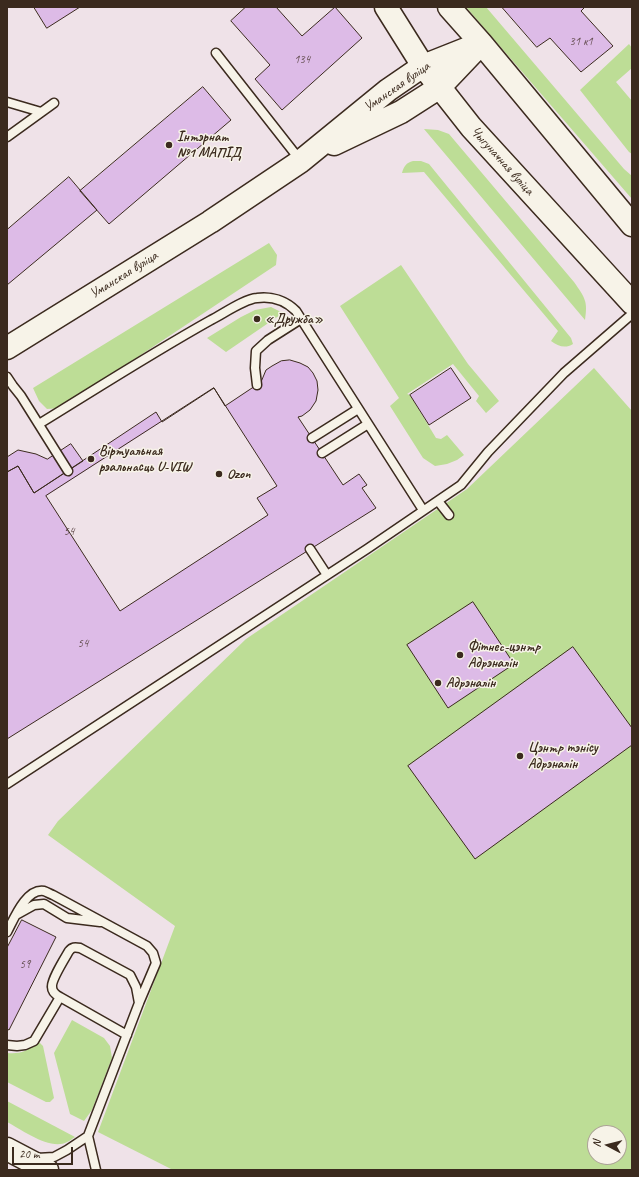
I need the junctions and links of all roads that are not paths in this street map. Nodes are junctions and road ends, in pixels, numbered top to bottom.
1 (386, 7) edge
2 (449, 7) edge
3 (481, 43) junction
4 (216, 53) dead end
5 (423, 66) junction
6 (440, 87) junction
7 (7, 102) edge
8 (54, 103) dead end
9 (41, 112) junction
10 (7, 136) edge
11 (301, 161) junction
12 (632, 225) edge
13 (632, 303) edge
14 (632, 314) edge
15 (301, 319) junction
16 (7, 348) edge
17 (7, 377) edge
18 (257, 385) dead end
19 (358, 409) junction
20 (38, 424) junction
21 (368, 424) junction
22 (312, 438) dead end
23 (322, 453) dead end
24 (68, 472) dead end
25 (438, 501) junction
26 (423, 510) junction
27 (448, 515) dead end
28 (310, 549) dead end
29 (327, 575) junction
30 (7, 784) edge
31 (16, 916) junction
32 (105, 923) junction
33 (7, 932) edge
34 (60, 997) junction
35 (139, 1003) junction
36 (127, 1035) junction
37 (7, 1045) edge
38 (88, 1136) junction
39 (12, 1152) edge
40 (47, 1170) edge
41 (96, 1170) edge

1 - 5 main road, Чыгуначная вуліца
2 - 3 main road
3 - 5 main road, Уманская вуліца
3 - 6 main road, Уманская вуліца
3 - 12 main road
4 - 11 lane
5 - 6 main road, Чыгуначная вуліца
5 - 11 main road, Уманская вуліца
6 - 11 main road, Уманская вуліца
6 - 13 main road, Чыгуначная вуліца
7 - 9 lane
8 - 9 lane
9 - 10 lane
11 - 16 main road, Уманская вуліца
14 - 25 lane
15 - 18 lane
15 - 19 lane
15 - 20 lane
17 - 20 lane
19 - 21 lane
19 - 22 lane
20 - 24 lane
21 - 23 lane
21 - 26 lane
25 - 26 lane
25 - 27 lane
26 - 29 lane
28 - 29 lane
29 - 30 lane
31 - 32 lane
31 - 32 lane
31 - 33 lane
32 - 35 lane
34 - 35 lane
34 - 36 lane
34 - 37 lane
35 - 36 lane
36 - 38 lane
38 - 39 lane
38 - 41 lane
39 - 40 main road

